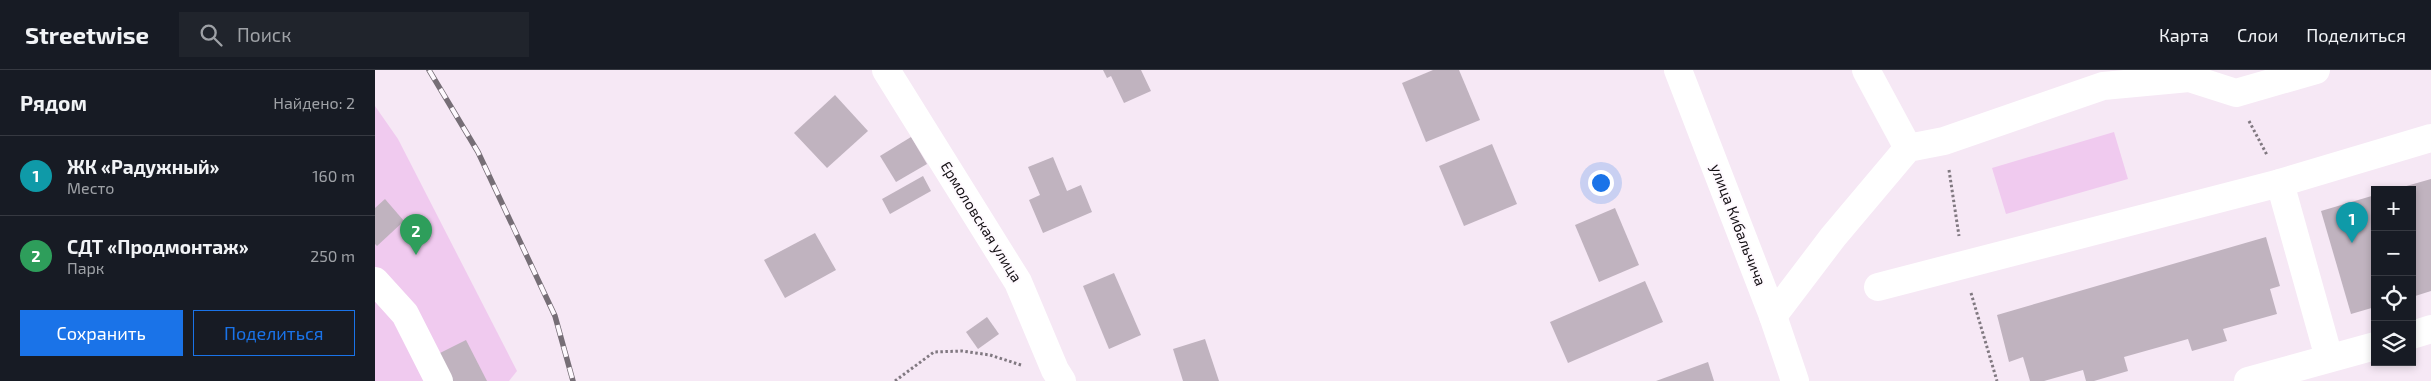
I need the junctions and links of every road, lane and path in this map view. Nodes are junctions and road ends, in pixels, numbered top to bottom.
1 (886, 70) edge
2 (1678, 70) edge
3 (1866, 70) edge
4 (2309, 71) edge
5 (2099, 78) edge
6 (2236, 93) junction
7 (2431, 138) edge
8 (1908, 148) junction
9 (2280, 183) junction
10 (375, 281) edge
11 (1878, 287) dead end
12 (1773, 316) junction
13 (2431, 329) edge
14 (2416, 334) edge
15 (2371, 347) edge
16 (2329, 358) junction
17 (1058, 376) edge
18 (439, 381) edge
19 (895, 381) edge
20 (1795, 381) edge
21 (2249, 381) edge

1 - 17 street, Ермоловская улица
2 - 12 street, улица Кибальчича
3 - 8 street
4 - 6 street
5 - 6 street
5 - 8 street
6 - 9 path
7 - 9 street
8 - 12 street
9 - 11 street
9 - 16 street
10 - 18 street
12 - 20 street, улица Кибальчича
13 - 14 street
15 - 16 street
16 - 21 street
17 - 19 path

